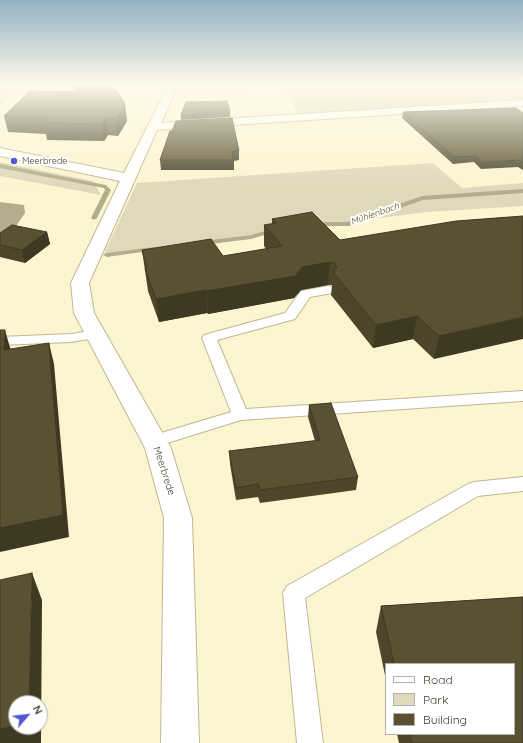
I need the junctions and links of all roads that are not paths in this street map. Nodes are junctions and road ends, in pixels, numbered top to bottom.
1 (158, 119) edge
2 (282, 119) edge
3 (154, 127) junction
4 (0, 152) edge
5 (128, 178) junction
6 (328, 290) dead end
7 (96, 334) junction
8 (0, 341) edge
9 (523, 396) edge
10 (240, 415) junction
11 (154, 441) junction
12 (523, 484) edge
13 (180, 743) edge
14 (310, 743) edge

1 - 3 street, Meerbrede
2 - 3 street
3 - 5 street, Meerbrede
4 - 5 street
5 - 7 street, Meerbrede
6 - 10 lane
7 - 8 lane
7 - 11 street, Meerbrede
9 - 10 lane
10 - 11 lane
11 - 13 street, Meerbrede
12 - 14 lane

